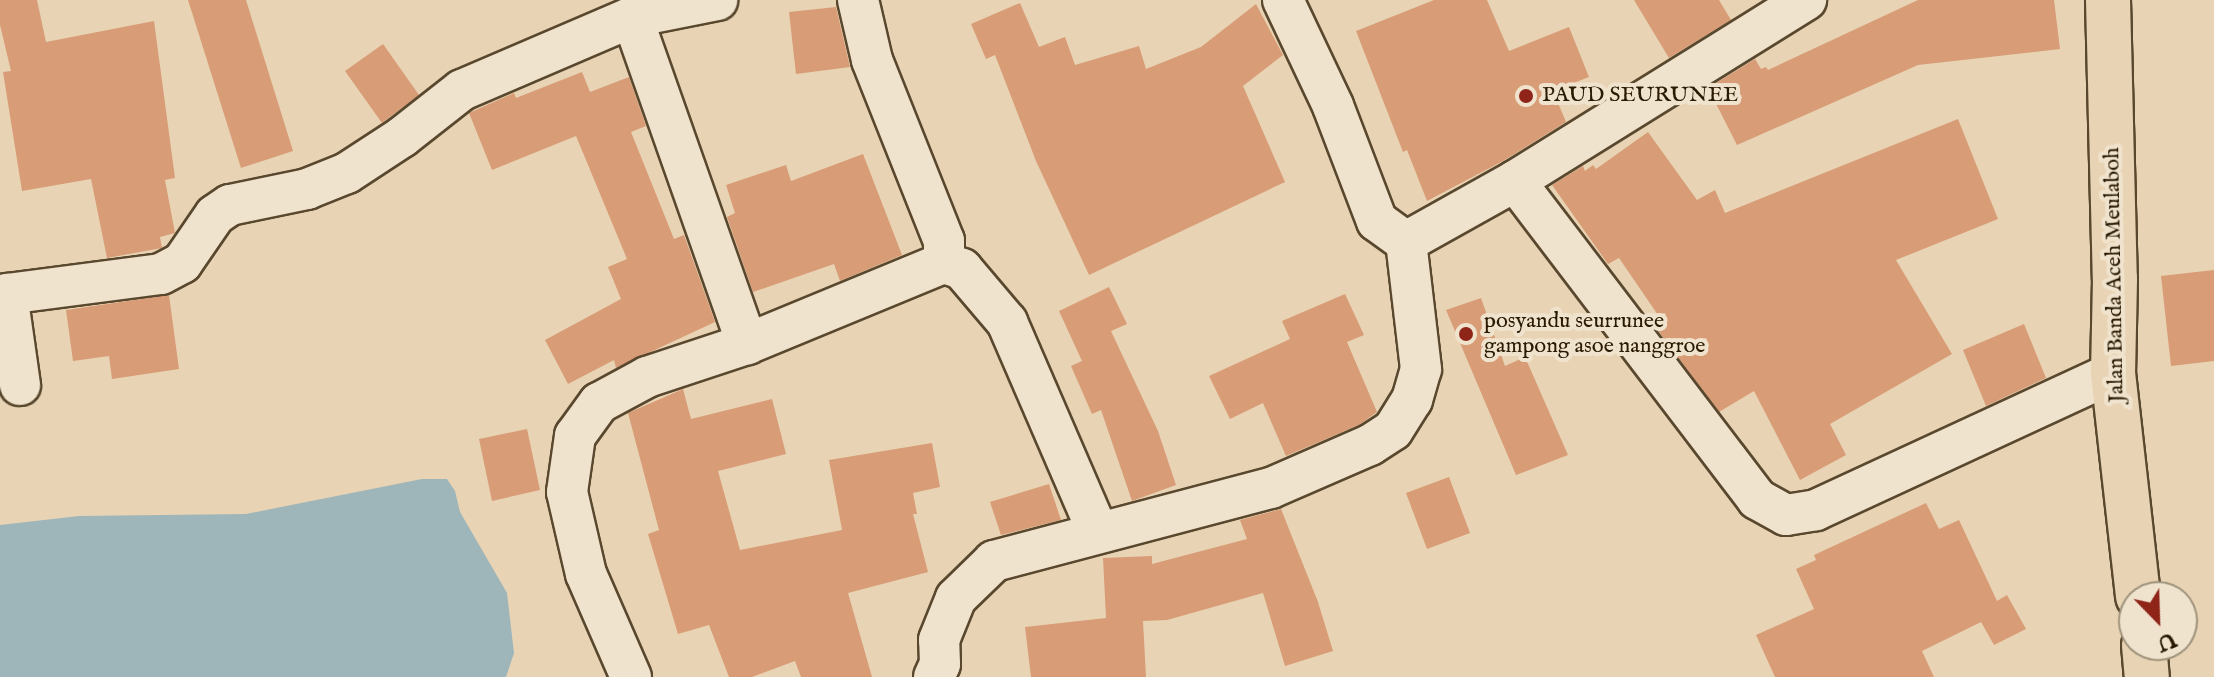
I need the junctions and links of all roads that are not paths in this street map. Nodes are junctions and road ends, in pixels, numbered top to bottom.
1 (717, 0) edge
2 (858, 0) edge
3 (1283, 0) edge
4 (1806, 0) edge
5 (2108, 0) edge
6 (632, 17) junction
7 (1515, 181) junction
8 (1406, 242) junction
9 (944, 263) junction
10 (3, 279) edge
11 (747, 344) junction
12 (2113, 373) junction
13 (20, 385) dead end
14 (1098, 532) junction
15 (2136, 581) edge
16 (631, 677) edge
17 (934, 677) edge

1 - 6 street
2 - 9 street
3 - 8 street
4 - 7 street
5 - 12 highway, Jalan Banda Aceh Meulaboh
6 - 10 street
6 - 11 street
7 - 8 street
7 - 12 street
8 - 14 street
9 - 11 street
9 - 14 street
10 - 13 street
11 - 16 street
12 - 15 highway, Jalan Banda Aceh Meulaboh
14 - 17 street

